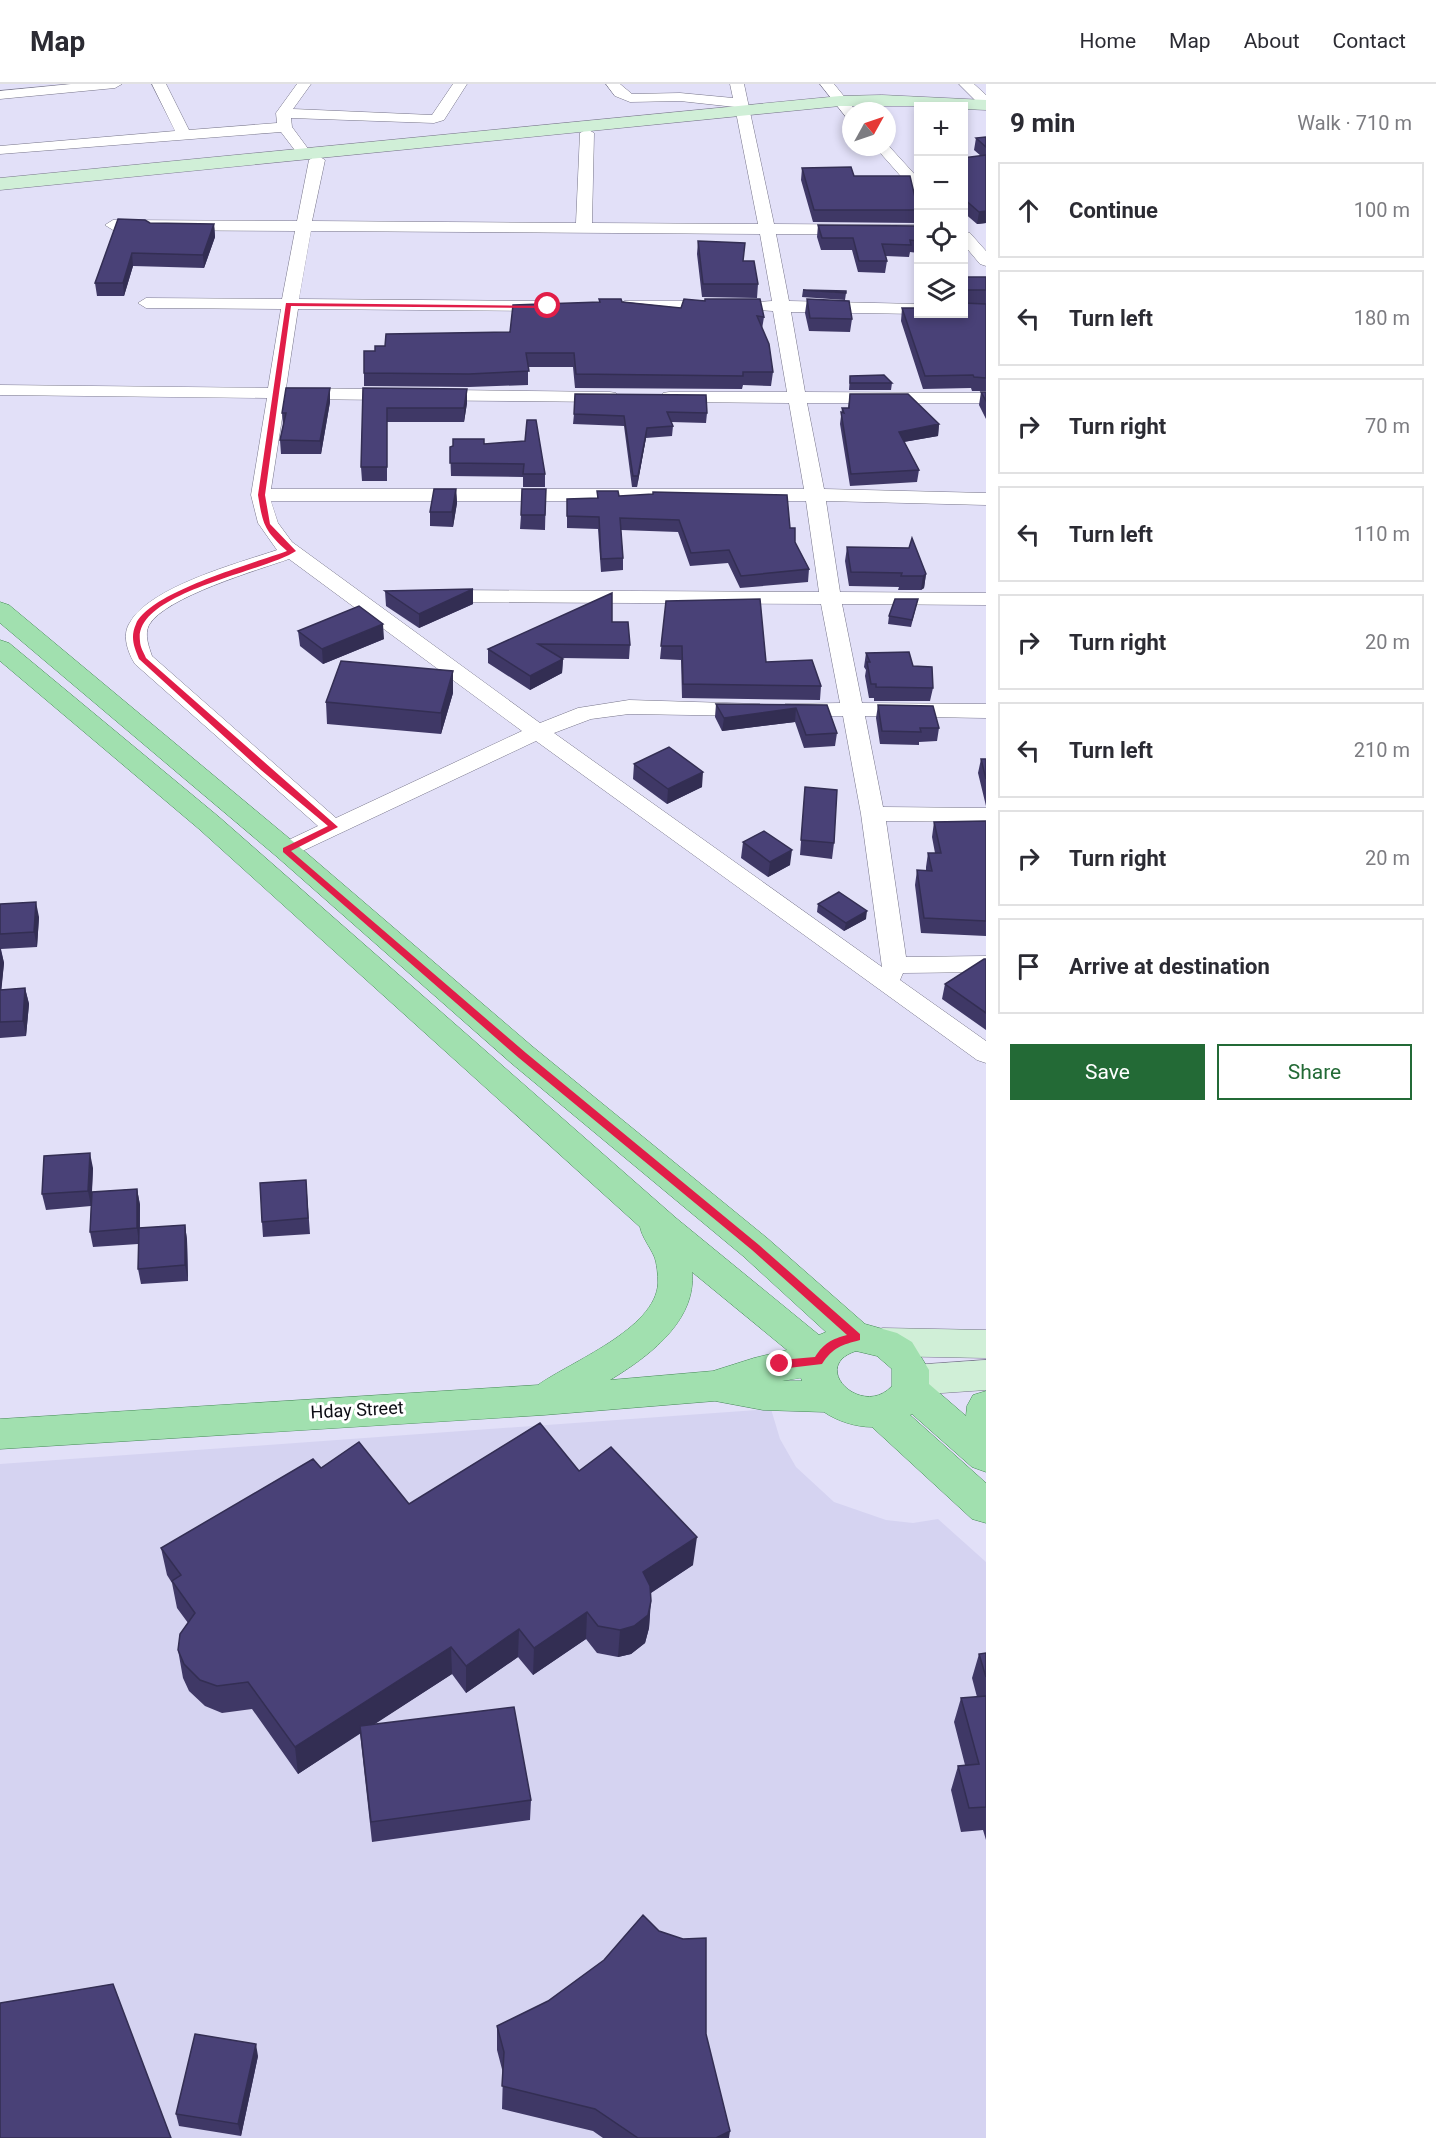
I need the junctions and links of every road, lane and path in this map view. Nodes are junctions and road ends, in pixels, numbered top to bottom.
1 (115, 84) edge
2 (159, 84) edge
3 (304, 84) edge
4 (459, 84) edge
5 (613, 84) edge
6 (827, 84) edge
7 (966, 84) edge
8 (1, 92) edge
9 (873, 102) edge
10 (842, 103) edge
11 (741, 104) edge
12 (986, 104) edge
13 (842, 108) edge
14 (896, 109) edge
15 (914, 109) edge
16 (968, 111) edge
17 (986, 112) edge
18 (284, 120) junction
19 (587, 133) junction
20 (184, 135) junction
21 (0, 150) edge
22 (890, 156) edge
23 (311, 157) junction
24 (914, 183) edge
25 (0, 184) edge
26 (0, 191) edge
27 (113, 225) edge
28 (302, 225) junction
29 (584, 228) junction
30 (767, 228) junction
31 (914, 230) edge
32 (986, 236) edge
33 (968, 237) edge
34 (968, 241) edge
35 (986, 261) edge
36 (146, 303) dead end
37 (289, 304) junction
38 (571, 306) edge
39 (606, 306) edge
40 (780, 306) junction
41 (914, 309) edge
42 (0, 390) edge
43 (277, 393) junction
44 (625, 397) edge
45 (648, 397) edge
46 (798, 398) junction
47 (986, 398) edge
48 (261, 495) junction
49 (815, 495) junction
50 (986, 500) edge
51 (292, 551) junction
52 (352, 595) junction
53 (388, 595) edge
54 (424, 596) edge
55 (830, 597) junction
56 (986, 599) edge
57 (0, 610) edge
58 (0, 648) edge
59 (853, 710) junction
60 (986, 711) edge
61 (538, 732) junction
62 (873, 814) junction
63 (986, 815) edge
64 (333, 827) junction
65 (286, 850) junction
66 (986, 964) edge
67 (890, 973) junction
68 (986, 1054) edge
69 (638, 1203) junction
70 (870, 1340) junction
71 (986, 1344) edge
72 (819, 1359) junction
73 (986, 1375) edge
74 (912, 1385) junction
75 (715, 1386) junction
76 (831, 1397) junction
77 (544, 1400) junction
78 (986, 1406) edge
79 (881, 1412) junction
80 (0, 1434) edge
81 (986, 1438) edge
82 (986, 1456) edge
83 (986, 1507) edge

1 - 8 street
2 - 20 street
3 - 18 street
4 - 18 street
5 - 11 street
6 - 10 street
7 - 12 street
9 - 12 street
11 - 13 street
11 - 19 street
11 - 23 street
11 - 30 street
14 - 15 street
16 - 17 street
18 - 20 street
18 - 23 street
19 - 23 street
19 - 29 street
20 - 21 street
22 - 24 street
23 - 25 street
23 - 26 street
23 - 28 street
27 - 28 street
28 - 29 street
28 - 37 street
29 - 30 street
30 - 31 street
30 - 40 street
32 - 33 street
34 - 35 street
36 - 37 street
37 - 38 street
37 - 43 street
39 - 40 street
40 - 41 street
40 - 46 street
42 - 43 street
43 - 44 street
43 - 48 street
45 - 46 street
46 - 47 street
46 - 49 street
48 - 49 street
48 - 51 street
49 - 50 street
49 - 55 street
51 - 52 street
51 - 64 street
52 - 53 street
52 - 61 street
54 - 55 street
55 - 56 street
55 - 59 street
57 - 65 main road
58 - 69 main road
59 - 60 street
59 - 61 street
59 - 62 street
61 - 64 street
61 - 67 street
62 - 63 street
62 - 67 street
64 - 65 street
65 - 70 main road
66 - 67 street
67 - 68 street
69 - 72 main road
69 - 77 main road
70 - 71 street
70 - 72 main road
70 - 74 main road
72 - 75 main road
72 - 76 main road
73 - 74 street
74 - 79 main road
74 - 82 main road
75 - 76 main road
75 - 77 main road, Hday Street
76 - 79 main road
77 - 80 main road, Hday Street
78 - 81 main road
79 - 83 main road

